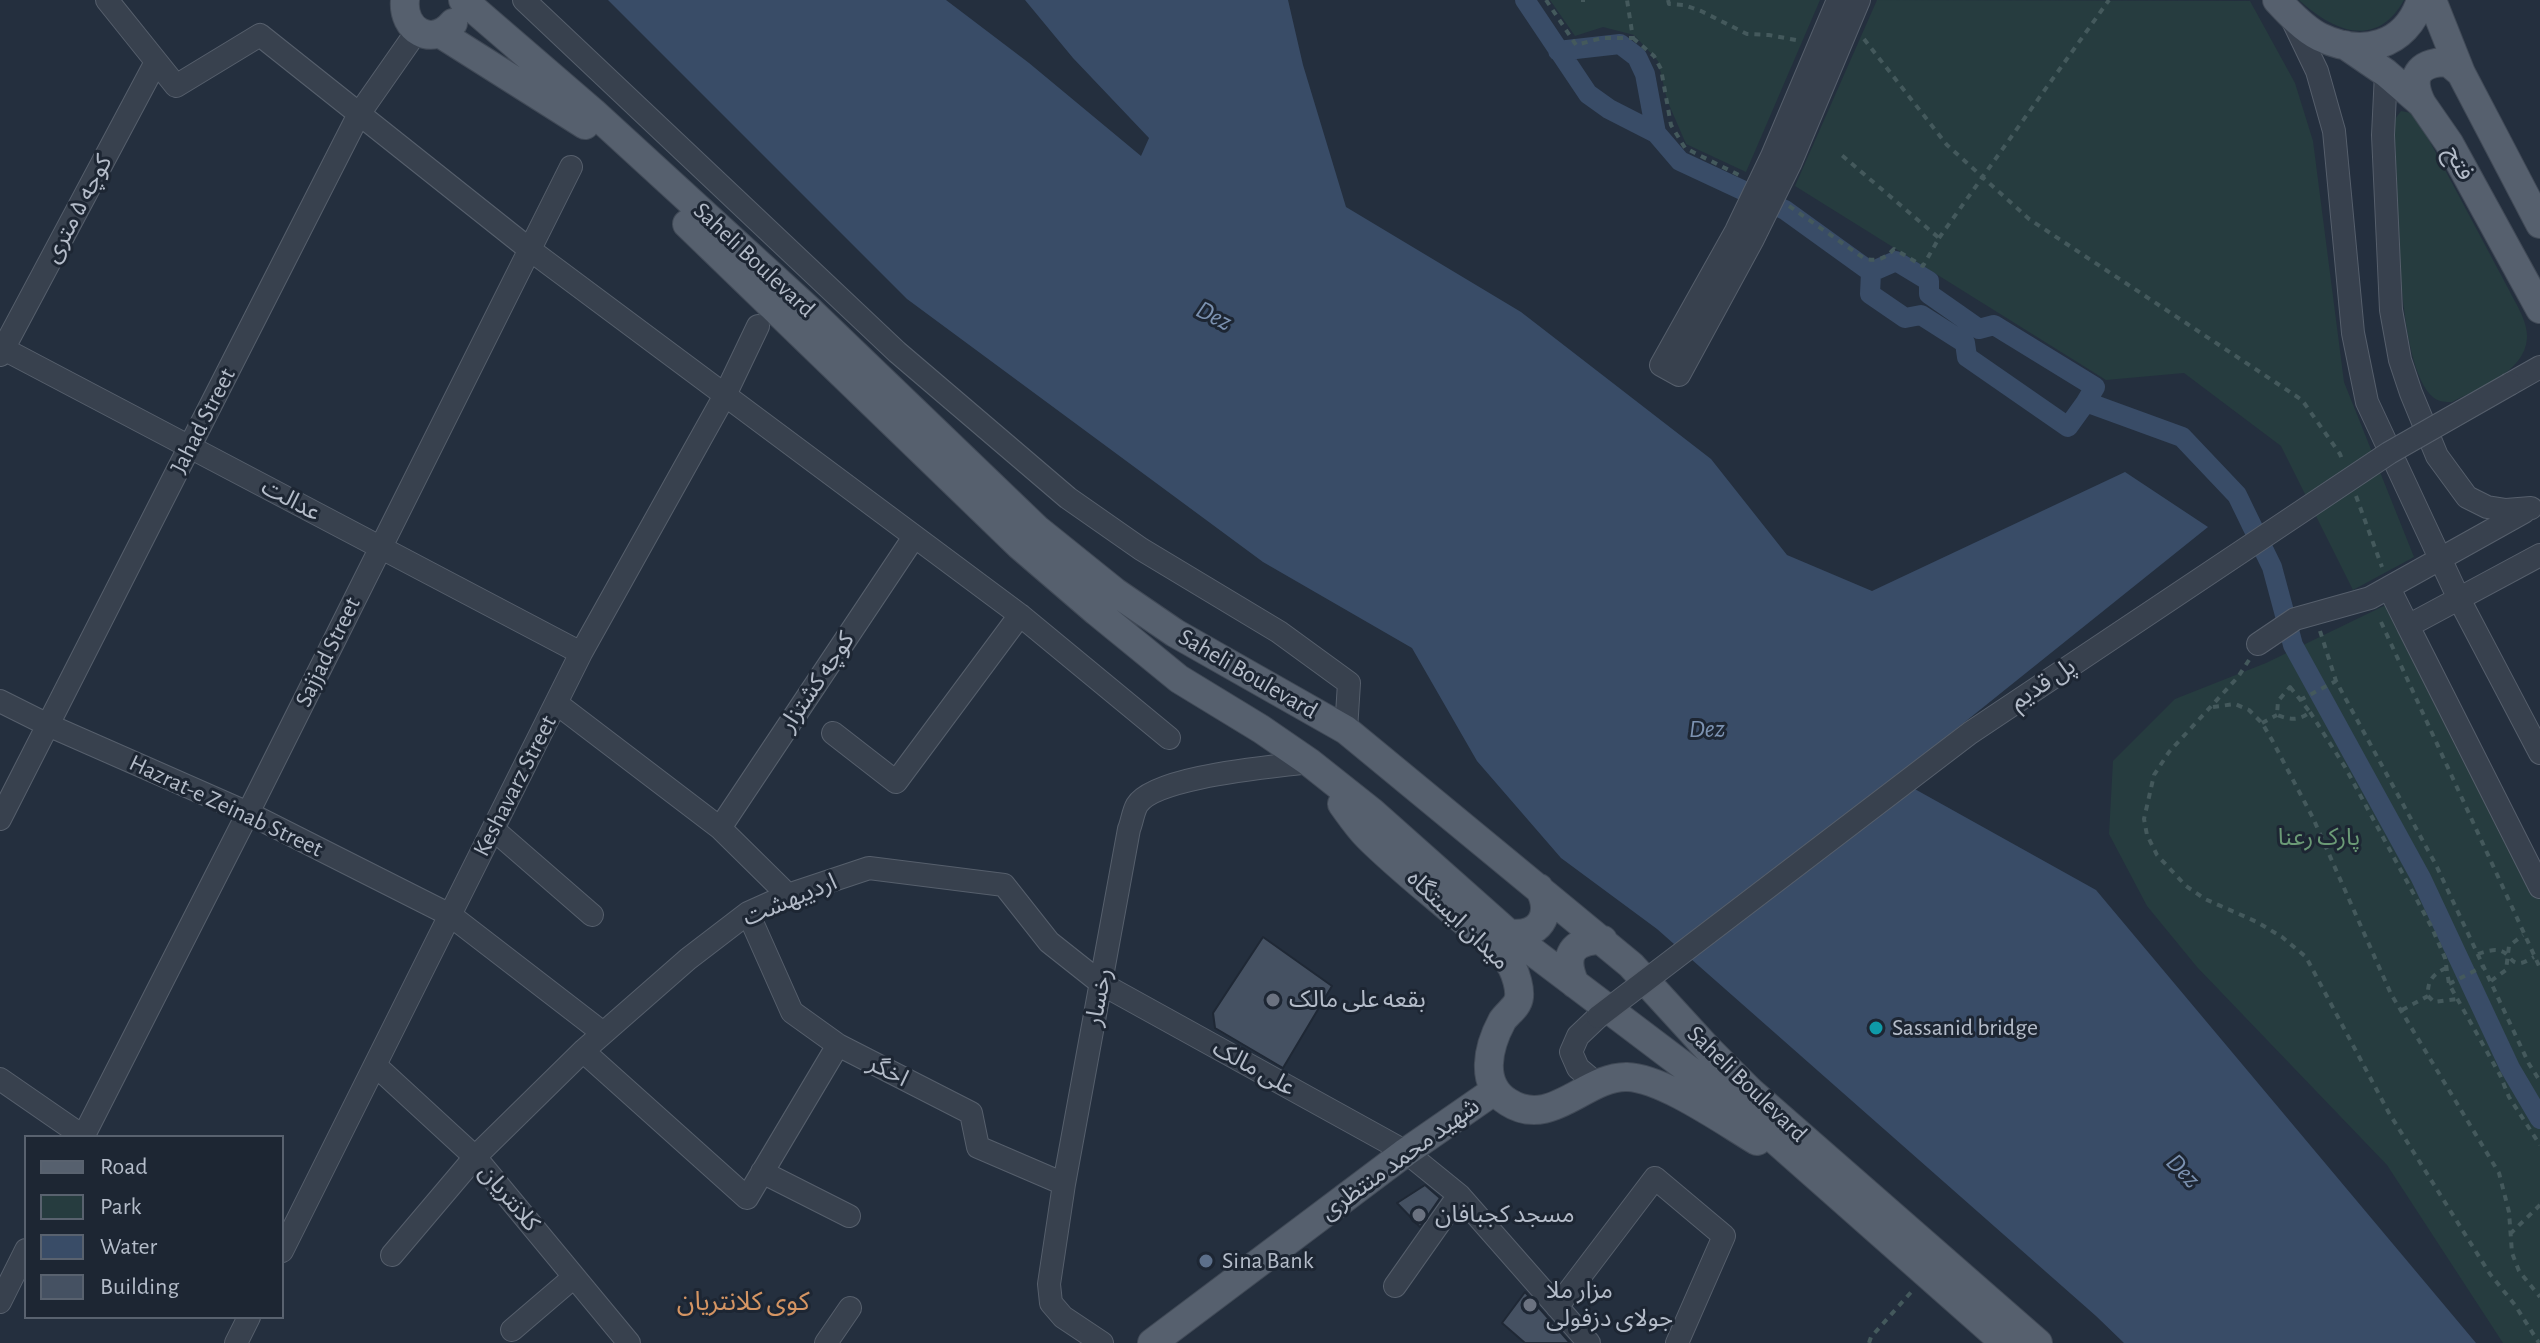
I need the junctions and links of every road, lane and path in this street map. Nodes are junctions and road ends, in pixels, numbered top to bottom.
1 (107, 0) edge
2 (460, 0) edge
3 (524, 0) edge
4 (1546, 0) edge
5 (1627, 0) edge
6 (1668, 0) edge
7 (1838, 0) edge
8 (1859, 0) edge
9 (2109, 0) edge
10 (2421, 0) edge
11 (2432, 0) edge
12 (2283, 7) edge
13 (412, 15) edge
14 (1850, 21) junction
15 (2345, 45) junction
16 (1819, 46) junction
17 (156, 62) junction
18 (2386, 73) junction
19 (2461, 73) junction
20 (2422, 104) junction
21 (359, 114) junction
22 (571, 167) dead end
23 (1982, 177) junction
24 (2540, 224) edge
25 (1939, 238) dead end
26 (529, 249) junction
27 (2540, 309) edge
28 (758, 326) dead end
29 (1, 350) edge
30 (2540, 367) edge
31 (725, 395) junction
32 (190, 447) junction
33 (2346, 469) dead end
34 (2351, 484) dead end
35 (2536, 506) edge
36 (914, 537) junction
37 (380, 547) junction
38 (2540, 555) edge
39 (2439, 559) junction
40 (2380, 593) junction
41 (2459, 599) junction
42 (2315, 613) junction
43 (1020, 615) junction
44 (2408, 626) junction
45 (2258, 644) joint
46 (1198, 646) junction
47 (581, 653) junction
48 (1179, 679) junction
49 (2336, 681) junction
50 (2300, 700) junction
51 (0, 701) edge
52 (556, 703) junction
53 (2210, 707) junction
54 (2310, 712) junction
55 (2277, 715) junction
56 (2262, 723) junction
57 (48, 725) junction
58 (1346, 730) junction
59 (833, 733) dead end
60 (1169, 738) dead end
61 (2540, 753) edge
62 (1309, 762) junction
63 (248, 813) junction
64 (0, 819) edge
65 (720, 828) junction
66 (493, 829) junction
67 (2540, 887) edge
68 (1539, 888) junction
69 (788, 895) junction
70 (748, 913) junction
71 (450, 915) junction
72 (592, 915) dead end
73 (1508, 933) junction
74 (2523, 935) junction
75 (1603, 940) junction
76 (2478, 954) junction
77 (2509, 956) junction
78 (2534, 957) junction
79 (2484, 966) junction
80 (2446, 968) junction
81 (2540, 968) edge
82 (2491, 981) junction
83 (1102, 984) junction
84 (1575, 984) junction
85 (2449, 984) junction
86 (2428, 996) junction
87 (2458, 998) junction
88 (2402, 1011) junction
89 (603, 1033) junction
90 (838, 1045) junction
91 (583, 1051) junction
92 (375, 1065) junction
93 (0, 1079) edge
94 (2540, 1081) edge
95 (1597, 1084) junction
96 (1494, 1091) junction
97 (80, 1135) edge
98 (84, 1135) edge
99 (2540, 1145) edge
100 (1406, 1152) junction
101 (475, 1157) junction
102 (1808, 1170) junction
103 (762, 1172) junction
104 (1064, 1184) junction
105 (1459, 1195) junction
106 (2540, 1205) edge
107 (849, 1216) dead end
108 (2510, 1234) junction
109 (284, 1247) edge
110 (24, 1254) edge
111 (392, 1255) dead end
112 (1927, 1274) junction
113 (574, 1277) junction
114 (1395, 1286) dead end
115 (2540, 1297) edge
116 (0, 1302) edge
117 (1557, 1307) junction
118 (850, 1308) dead end
119 (248, 1319) edge
120 (512, 1330) dead end
121 (1154, 1342) edge
122 (236, 1343) edge
123 (629, 1343) edge
124 (826, 1343) edge
125 (1102, 1343) edge
126 (1589, 1343) edge
127 (1677, 1343) edge
128 (1869, 1343) edge
129 (2005, 1343) edge
130 (2038, 1343) edge
131 (2539, 1343) edge

1 - 17 street
2 - 13 main road
2 - 46 main road, Saheli Boulevard
3 - 58 street
4 - 5 path
6 - 16 path
7 - 16 street
8 - 14 street
9 - 23 path
10 - 15 main road
11 - 19 main road, فتح
12 - 15 main road, فتح
12 - 39 street
13 - 21 street, Jahad Street
13 - 48 main road, Saheli Boulevard
14 - 16 street
14 - 23 path
15 - 18 main road, فتح
17 - 21 street
17 - 29 street, کوچه ۵ متری
18 - 20 main road, فتح
18 - 35 street
19 - 20 main road
19 - 24 main road, فتح
20 - 27 main road, فتح
21 - 26 street
21 - 32 street, Jahad Street
22 - 26 street, Sajjad Street
23 - 25 path
23 - 33 path
26 - 31 street
26 - 37 street, Sajjad Street
28 - 31 street, Keshavarz Street
29 - 32 street, عدالت
30 - 95 street, پل قدیم, bridge
31 - 36 street
31 - 47 street, Keshavarz Street
32 - 37 street, عدالت
32 - 57 street, Jahad Street
34 - 40 path
35 - 39 street
36 - 43 street
36 - 65 street, کوچه کشتزار
37 - 47 street, عدالت
37 - 63 street, Sajjad Street
38 - 41 street
39 - 40 street
39 - 41 street
40 - 42 street
40 - 44 street
40 - 74 path
41 - 44 street
41 - 61 street
42 - 45 street
42 - 49 path
43 - 59 street
43 - 60 street
44 - 67 street
45 - 53 path
46 - 48 main road
46 - 58 main road, Saheli Boulevard
47 - 52 street, Keshavarz Street
48 - 62 main road, Saheli Boulevard
49 - 50 path
49 - 76 path
50 - 54 path
50 - 55 path
51 - 57 street, Hazrat-e Zeinab Street
52 - 65 street
52 - 66 street, Keshavarz Street
53 - 56 path
53 - 131 path
54 - 55 path
54 - 80 path
55 - 56 path
56 - 88 path
57 - 63 street, Hazrat-e Zeinab Street
57 - 64 street, Jahad Street
58 - 68 main road, Saheli Boulevard
62 - 73 main road, Saheli Boulevard
62 - 83 street, رخسار
62 - 96 main road, میدان ایستگاه
63 - 71 street, Hazrat-e Zeinab Street
63 - 98 street, Sajjad Street
65 - 69 street
66 - 71 street, Keshavarz Street
66 - 72 street
68 - 73 main road
68 - 75 main road, Saheli Boulevard
69 - 70 street, اردیبهشت
69 - 83 street, اردیبهشت
70 - 89 street, اردیبهشت
70 - 90 street, اخگر
71 - 89 street, Hazrat-e Zeinab Street
71 - 92 street, Keshavarz Street
73 - 84 main road, Saheli Boulevard
74 - 77 path
74 - 78 path
75 - 84 main road
75 - 130 main road, Saheli Boulevard
76 - 77 path
76 - 79 path
77 - 78 path
77 - 82 path
78 - 81 path
79 - 82 path
79 - 85 path
80 - 85 path
80 - 86 path
82 - 94 path
83 - 100 street, علی مالک
83 - 104 street, رخسار
84 - 102 main road, Saheli Boulevard
85 - 87 path
86 - 87 path
86 - 88 path
87 - 99 path
88 - 108 path
89 - 91 street, اردیبهشت
90 - 103 street
90 - 104 street, اخگر
91 - 101 street, اردیبهشت
91 - 103 street
92 - 101 street, کلانتریان
92 - 109 street, Keshavarz Street
93 - 97 street
95 - 96 main road
95 - 102 main road
96 - 100 main road, شهید محمد منتظری
100 - 105 street, علی مالک
100 - 121 main road, شهید محمد منتظری
101 - 111 street, اردیبهشت
101 - 113 street, کلانتریان
102 - 112 main road, Saheli Boulevard
103 - 107 street
104 - 125 street, رخسار
105 - 114 street
105 - 117 street, علی مالک
106 - 108 path
108 - 115 path
110 - 116 street
112 - 128 path
112 - 129 main road, Saheli Boulevard
113 - 120 street
113 - 123 street, کلانتریان
117 - 126 street, علی مالک
117 - 127 street
118 - 124 street
119 - 122 street

